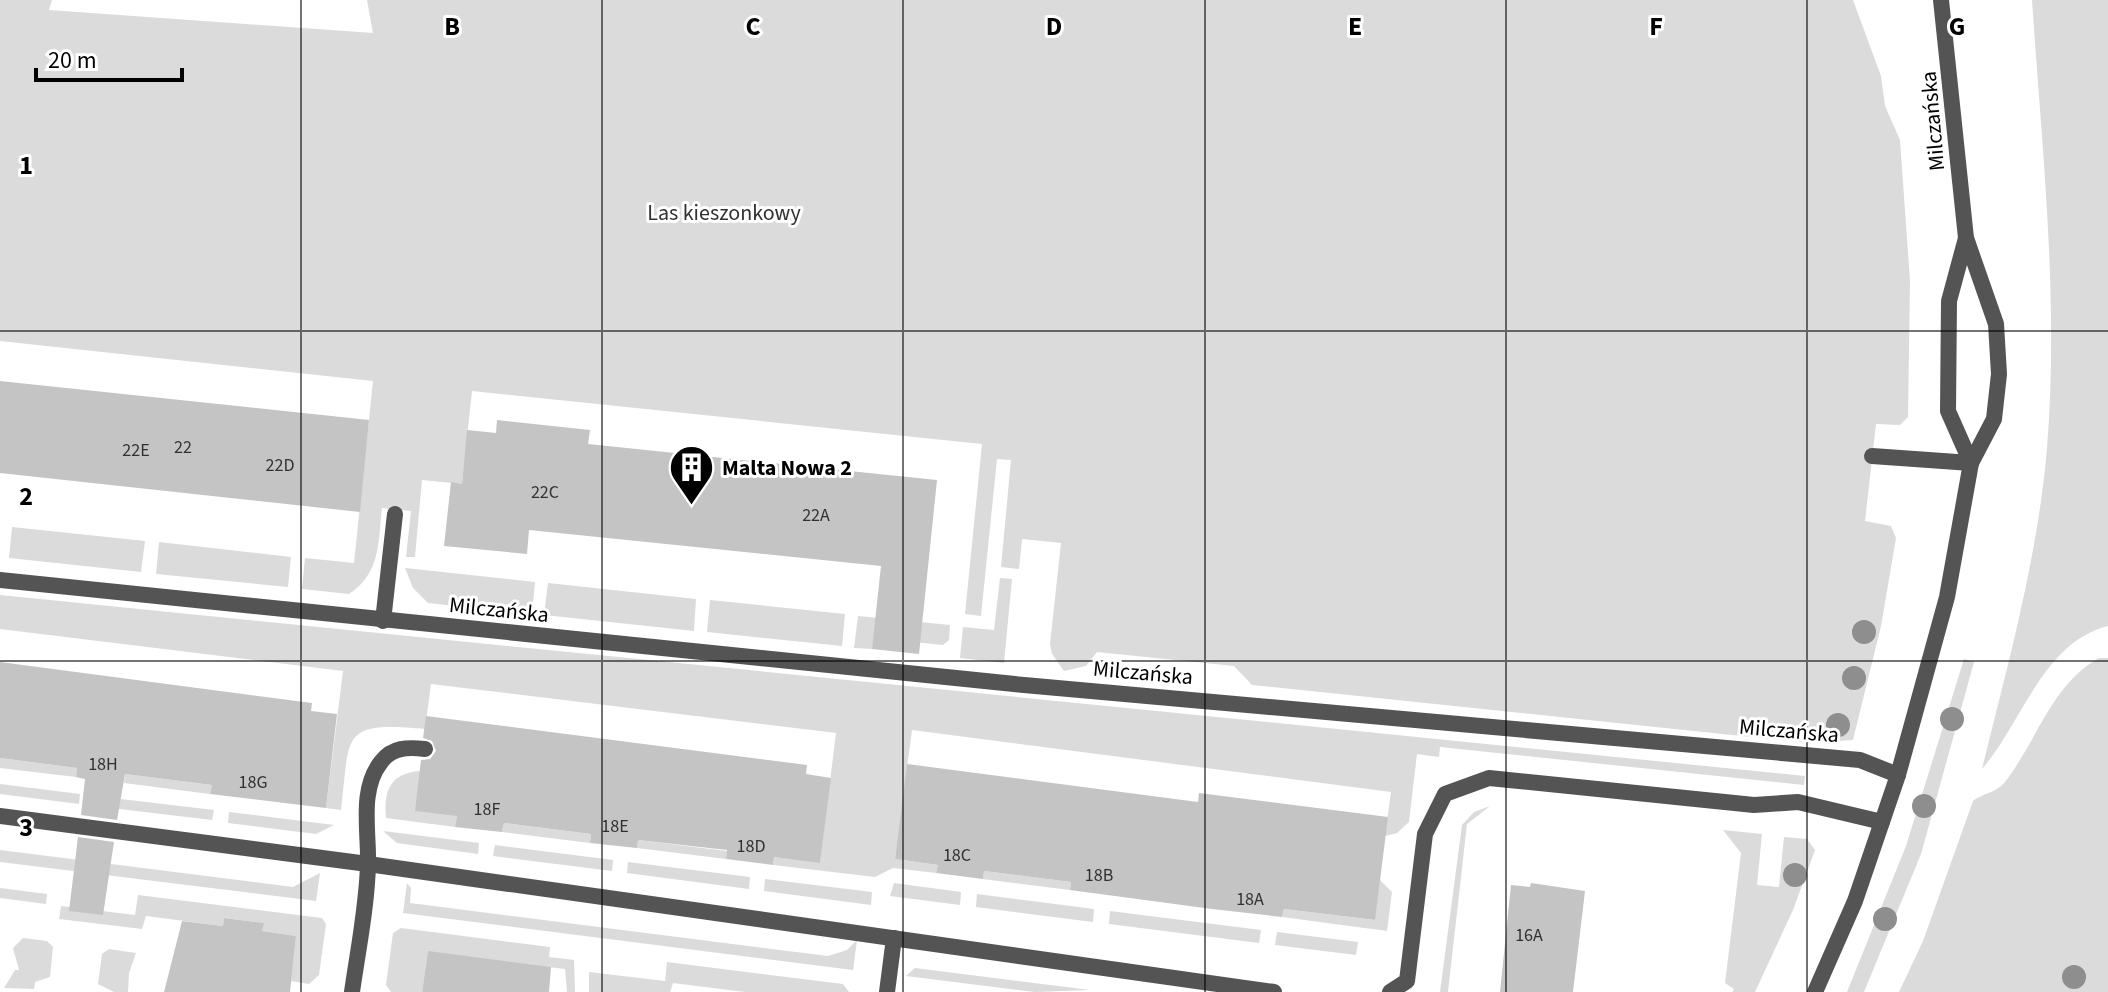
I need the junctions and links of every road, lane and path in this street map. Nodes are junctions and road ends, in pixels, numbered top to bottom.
1 (1941, 0) edge
2 (1966, 238) junction
3 (1872, 456) dead end
4 (1971, 463) junction
5 (395, 514) dead end
6 (0, 580) edge
7 (383, 621) junction
8 (425, 749) dead end
9 (1898, 775) junction
10 (0, 816) edge
11 (1882, 822) junction
12 (368, 864) junction
13 (894, 938) junction
14 (352, 992) edge
15 (887, 992) edge
16 (1274, 992) edge
17 (1390, 992) edge
18 (1815, 992) edge

1 - 2 street, Milczańska
2 - 4 street, Milczańska
2 - 4 street, Milczańska
3 - 4 street
4 - 9 street, Milczańska
5 - 7 street
6 - 7 street, Milczańska
7 - 9 street, Milczańska
8 - 12 street
9 - 11 street, Milczańska
10 - 12 street
11 - 17 street
11 - 18 street, Milczańska
12 - 13 street
12 - 14 street
13 - 15 street
13 - 16 street

